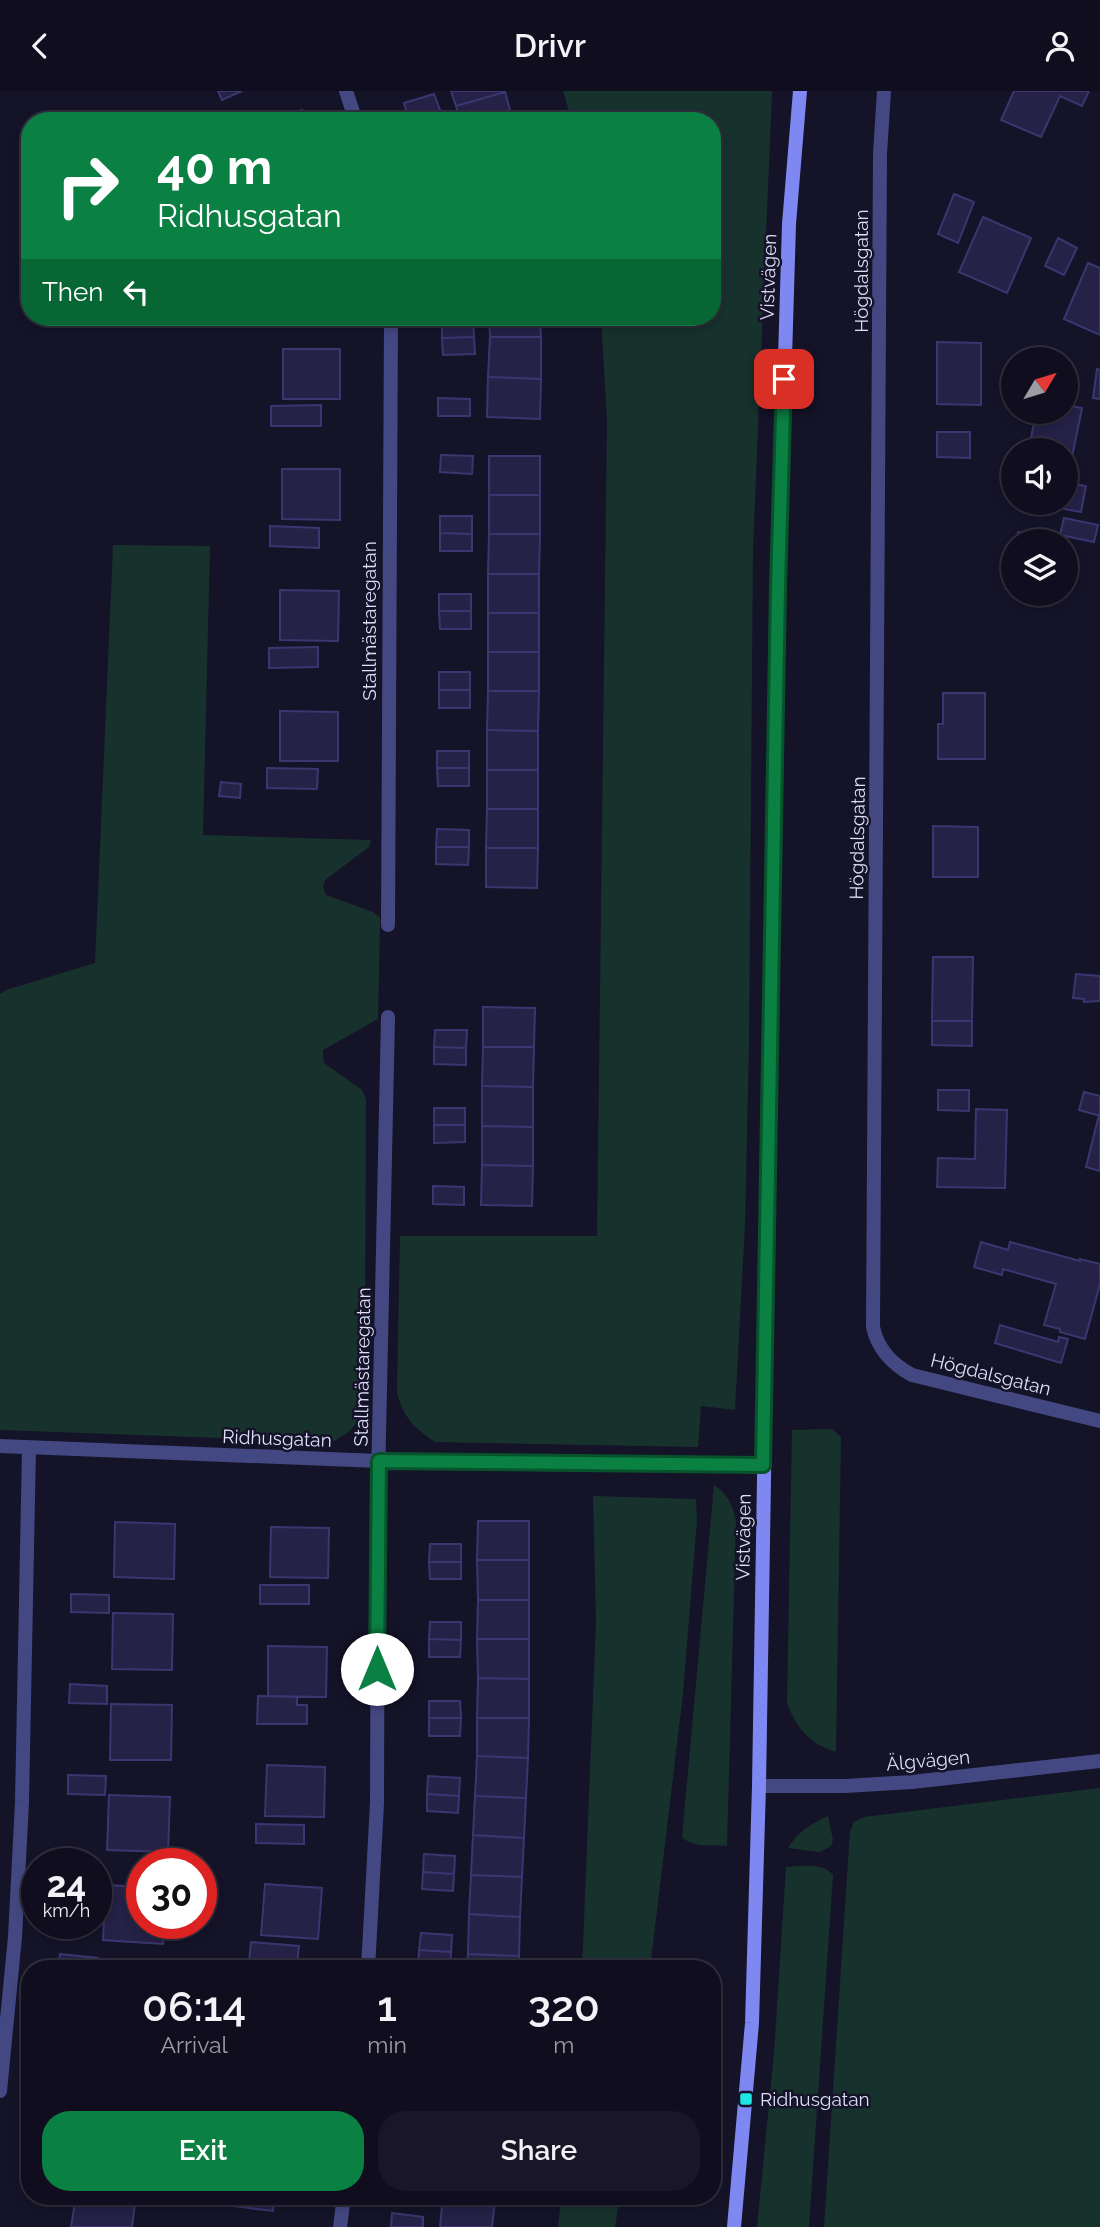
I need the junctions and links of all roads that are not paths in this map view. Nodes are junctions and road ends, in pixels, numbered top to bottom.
1 (346, 91) edge
2 (800, 91) edge
3 (884, 91) edge
4 (353, 112) edge
5 (391, 326) edge
6 (388, 925) dead end
7 (388, 1017) dead end
8 (1100, 1421) edge
9 (0, 1446) edge
10 (29, 1448) junction
11 (379, 1461) junction
12 (763, 1465) junction
13 (1100, 1761) edge
14 (759, 1786) junction
15 (368, 1960) edge
16 (0, 2091) edge
17 (343, 2205) edge
18 (340, 2227) edge
19 (734, 2227) edge

1 - 4 street
2 - 12 main road, Vistvägen
3 - 8 street, Högdalsgatan
5 - 6 street, Stallmästaregatan
7 - 11 street, Stallmästaregatan
9 - 10 street, Ridhusgatan
10 - 11 street, Ridhusgatan
10 - 16 street
11 - 12 street, Ridhusgatan
11 - 15 street, Stallmästaregatan
12 - 14 main road, Vistvägen
13 - 14 street, Älgvägen
14 - 19 main road, Vistvägen
17 - 18 street

